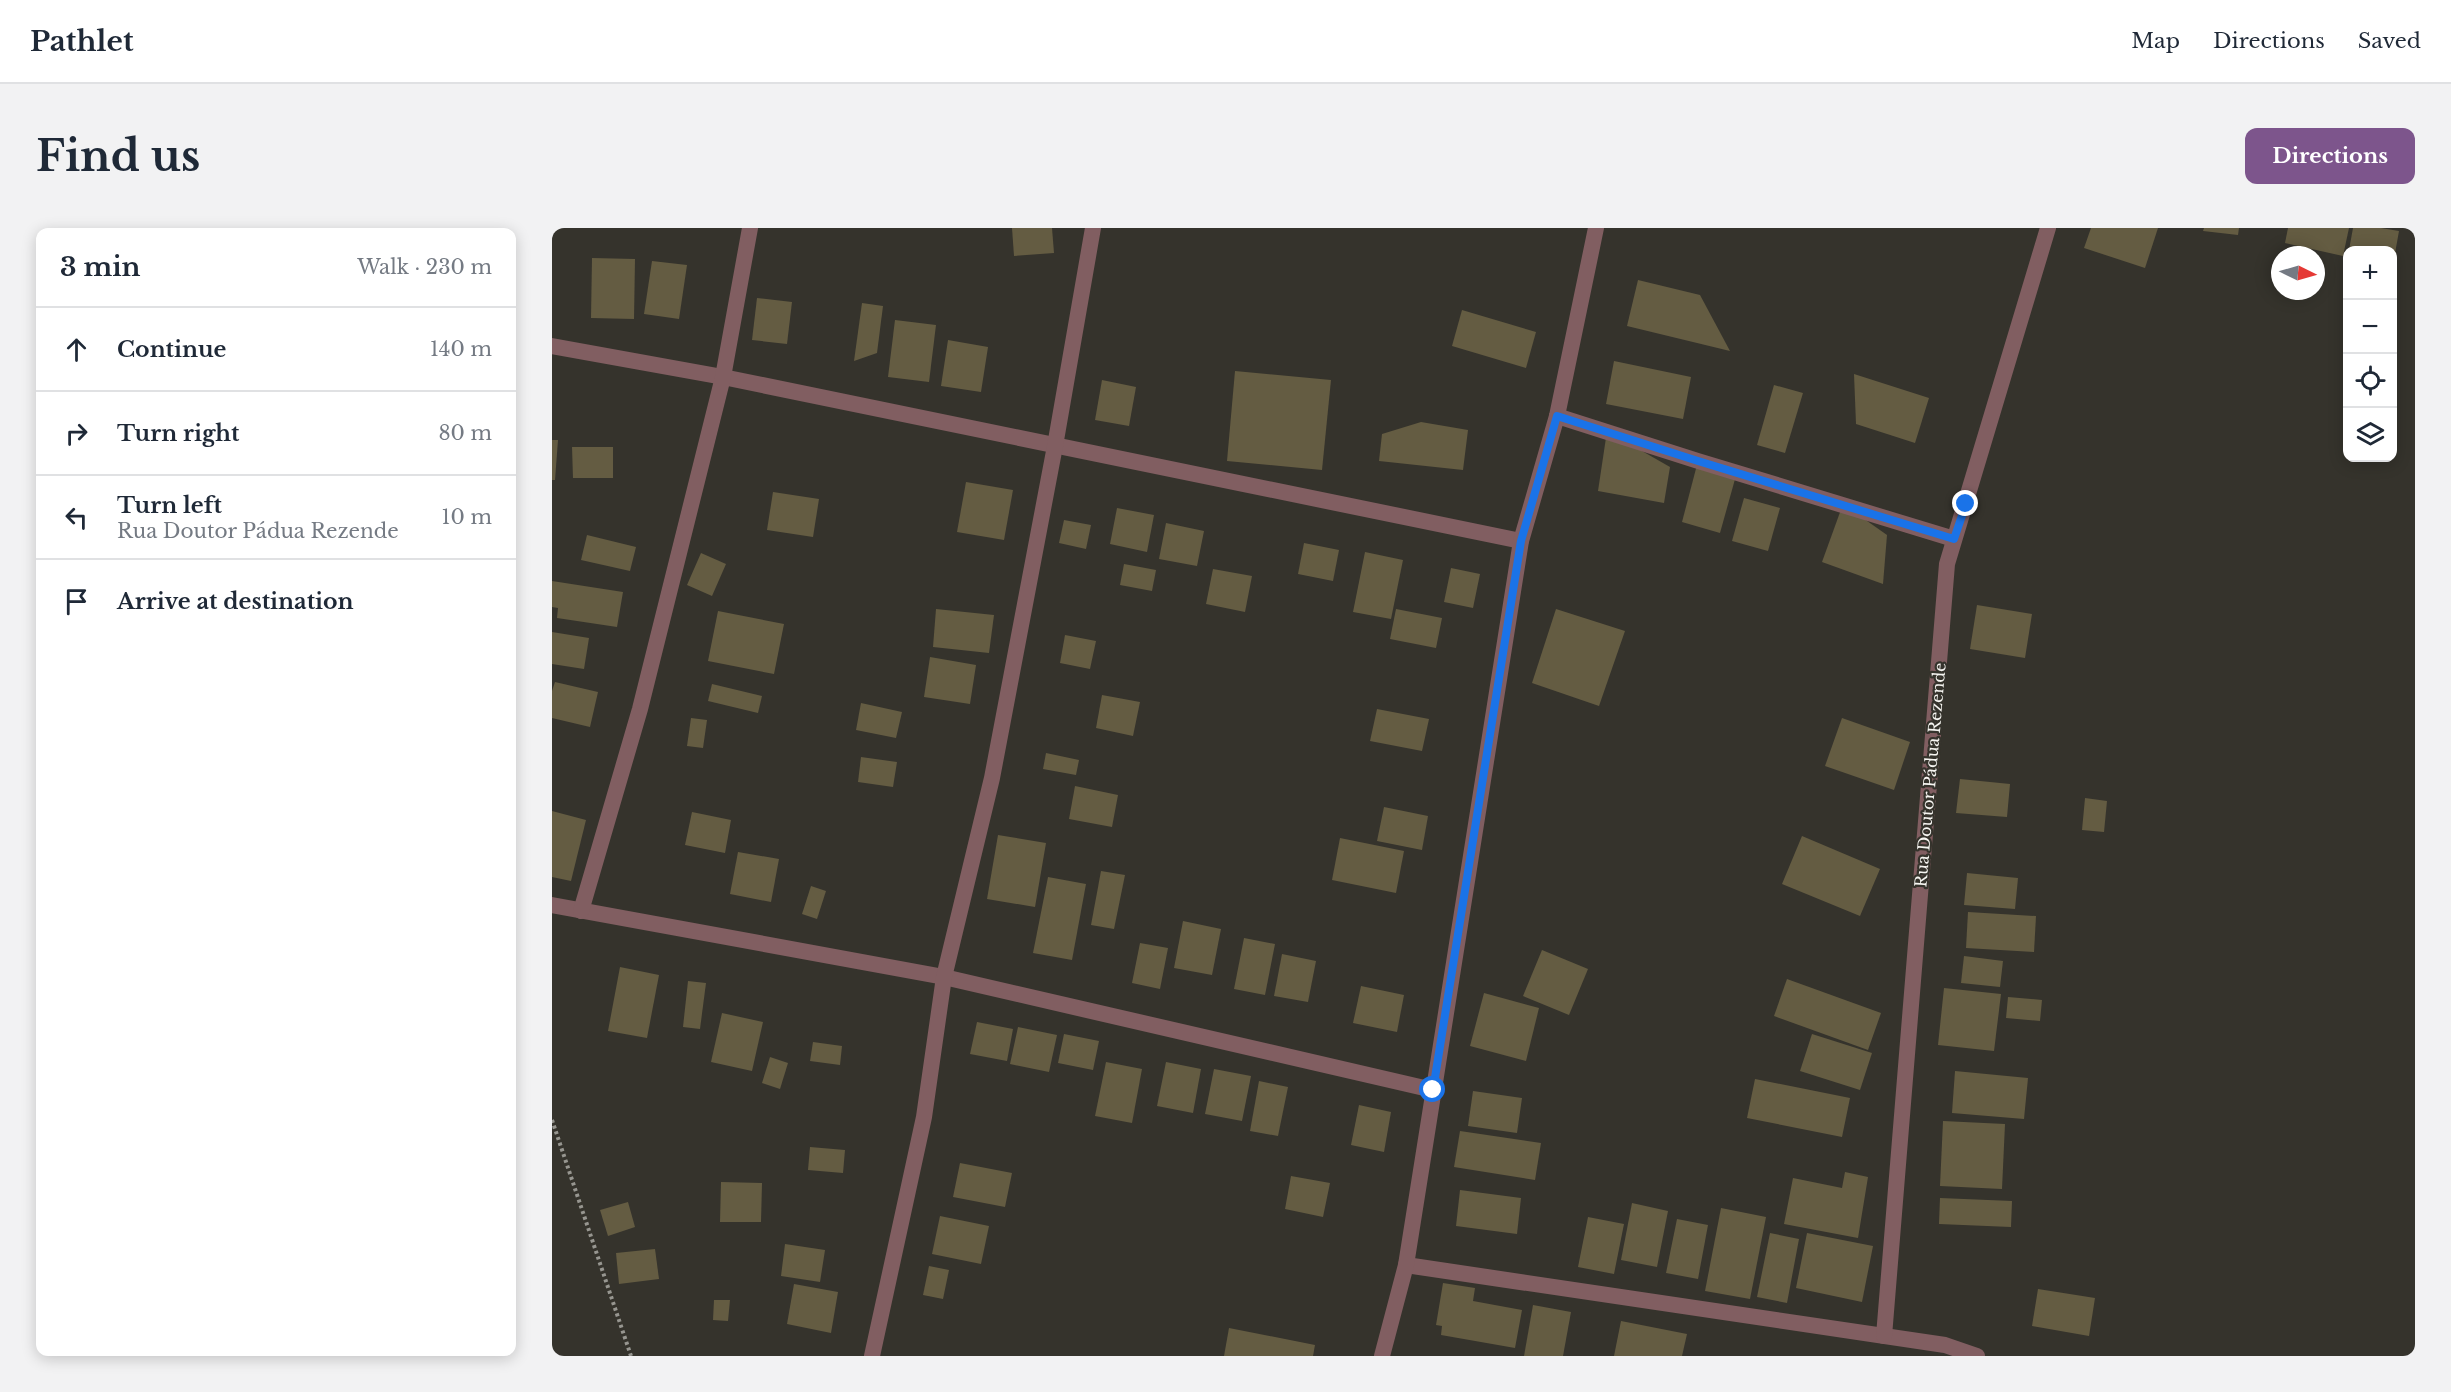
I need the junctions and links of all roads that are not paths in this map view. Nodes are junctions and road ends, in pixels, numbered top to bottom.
1 (750, 228) edge
2 (1093, 228) edge
3 (1596, 228) edge
4 (2048, 228) edge
5 (552, 346) edge
6 (723, 377) junction
7 (1557, 416) junction
8 (1055, 446) junction
9 (1954, 539) junction
10 (1521, 541) junction
11 (552, 905) edge
12 (581, 911) junction
13 (944, 977) junction
14 (1433, 1090) junction
15 (1406, 1265) junction
16 (1884, 1336) junction
17 (872, 1356) edge
18 (1382, 1356) edge
19 (1977, 1356) edge

1 - 6 street
2 - 8 street
3 - 7 street
4 - 9 street, Rua Doutor Pádua Rezende
5 - 6 street
6 - 8 street
6 - 12 street
7 - 9 street
7 - 10 street
8 - 10 street
8 - 13 street
9 - 16 street, Rua Doutor Pádua Rezende
10 - 14 street
11 - 12 street
12 - 13 street
13 - 14 street
13 - 17 street
14 - 15 street
15 - 16 street
15 - 18 street
16 - 19 street

